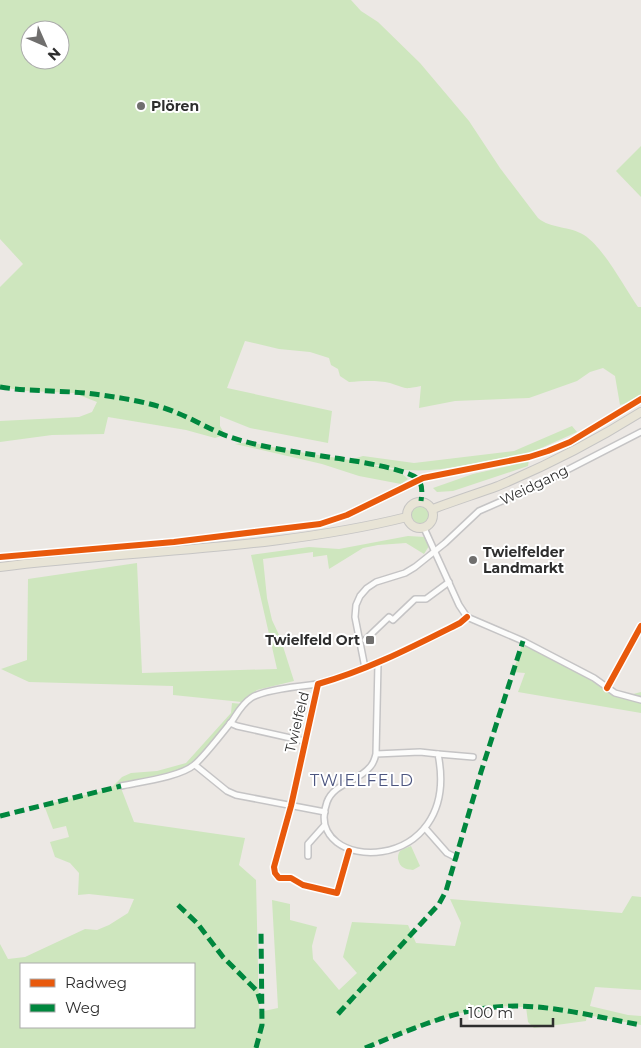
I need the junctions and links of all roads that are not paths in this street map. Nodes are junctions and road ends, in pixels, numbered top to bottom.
1 (641, 412) edge
2 (641, 432) edge
3 (433, 509) junction
4 (407, 518) junction
5 (424, 528) junction
6 (435, 551) junction
7 (0, 567) edge
8 (449, 582) junction
9 (467, 616) junction
10 (641, 626) edge
11 (366, 640) dead end
12 (378, 663) junction
13 (365, 668) junction
14 (318, 684) junction
15 (606, 688) junction
16 (641, 700) edge
17 (230, 723) junction
18 (304, 741) junction
19 (376, 754) junction
20 (438, 754) junction
21 (473, 757) dead end
22 (194, 765) junction
23 (121, 786) dead end
24 (290, 806) junction
25 (325, 812) junction
26 (324, 826) junction
27 (425, 828) junction
28 (349, 851) junction
29 (308, 856) dead end
30 (455, 857) dead end

1 - 3 main road
2 - 6 street, Weidgang
3 - 4 main road
3 - 5 main road
4 - 5 main road
4 - 7 main road
5 - 6 street
6 - 8 street
6 - 13 street, Weidgang
8 - 9 street
8 - 11 street
9 - 12 street, Twielfeld
9 - 15 street
10 - 15 street
12 - 13 street, Twielfeld
12 - 19 street
13 - 14 street, Twielfeld
14 - 17 street
14 - 18 street, Twielfeld
15 - 16 street
17 - 18 street
17 - 22 street
18 - 24 street, Twielfeld
19 - 20 street
19 - 25 street
20 - 21 street
20 - 27 street
22 - 23 street
22 - 24 street
24 - 25 street
24 - 28 street, Twielfeld
25 - 26 street
26 - 28 street
26 - 29 street
27 - 28 street
27 - 30 street

